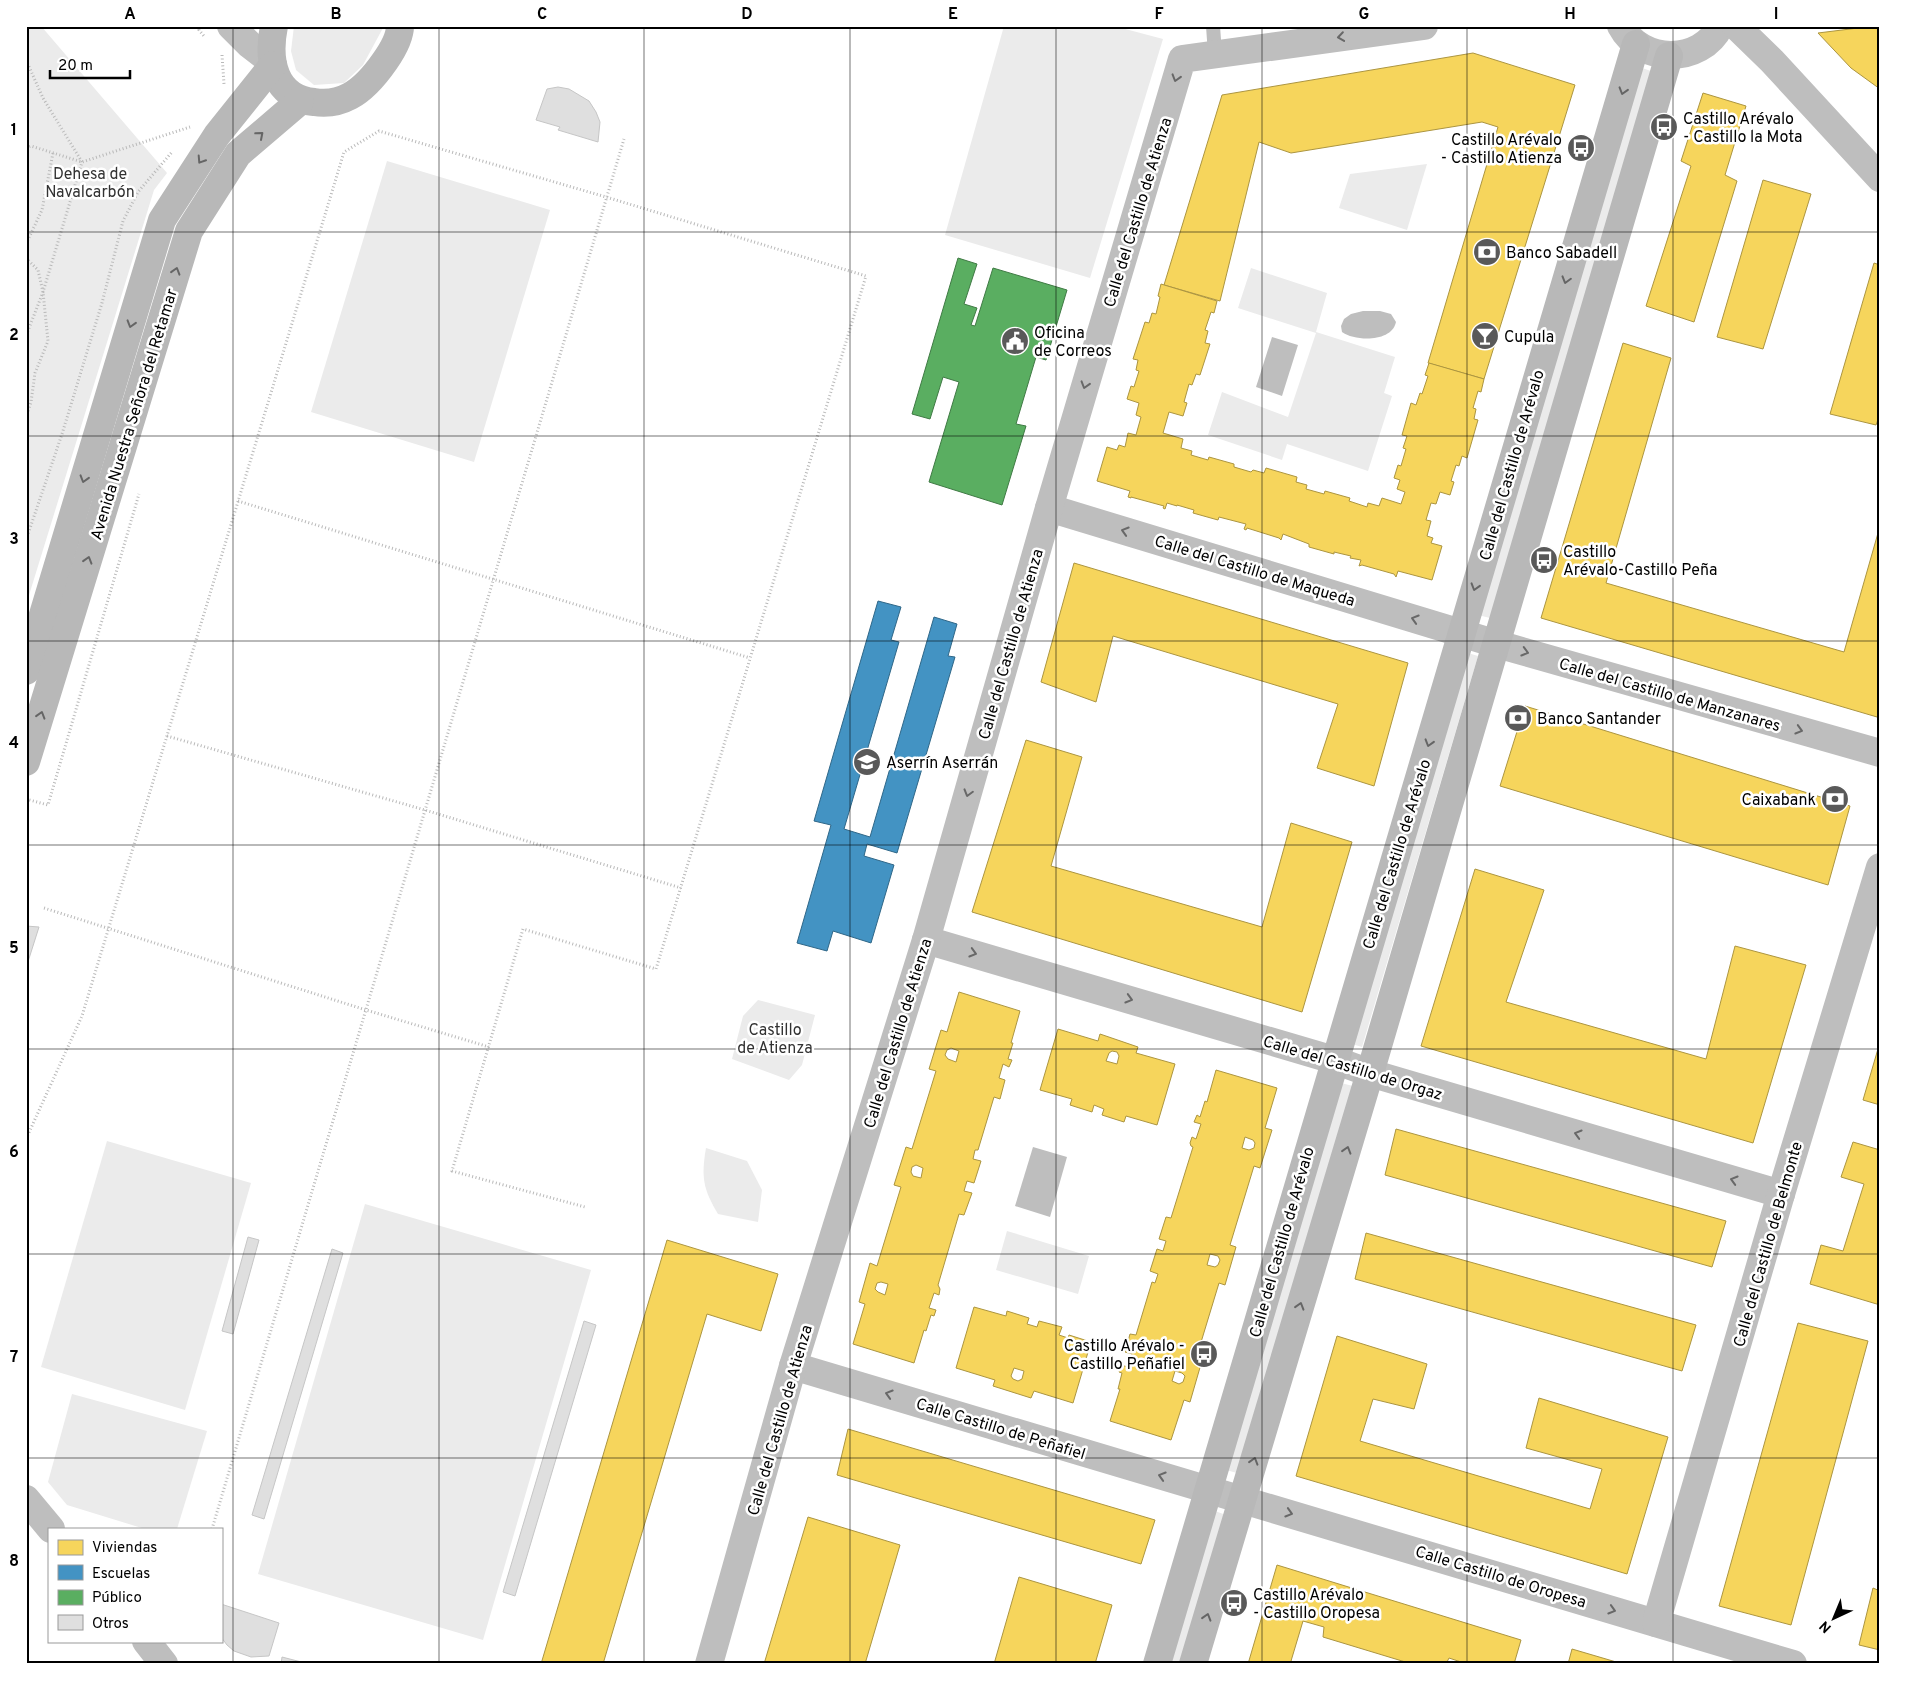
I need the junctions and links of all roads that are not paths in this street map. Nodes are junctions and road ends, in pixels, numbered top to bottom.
1 (274, 26) edge
2 (400, 26) edge
3 (1213, 26) edge
4 (1424, 26) edge
5 (1720, 26) edge
6 (1736, 26) edge
7 (221, 34) edge
8 (1629, 35) edge
9 (1215, 54) junction
10 (1669, 56) junction
11 (272, 64) junction
12 (300, 101) junction
13 (1880, 178) edge
14 (1049, 508) junction
15 (1461, 633) junction
16 (1496, 644) junction
17 (26, 671) edge
18 (1880, 753) edge
19 (26, 762) edge
20 (1880, 867) edge
21 (926, 940) junction
22 (1334, 1060) junction
23 (1370, 1073) junction
24 (1781, 1194) junction
25 (793, 1366) junction
26 (1209, 1490) junction
27 (26, 1499) edge
28 (1242, 1500) junction
29 (50, 1528) edge
30 (1656, 1623) junction
31 (147, 1642) edge
32 (164, 1664) edge
33 (709, 1664) edge
34 (1157, 1664) edge
35 (1194, 1664) edge
36 (1793, 1664) edge

1 - 11 street
2 - 12 street
3 - 9 lane
4 -> 9 street, Calle del Castillo de Atienza
5 - 10 street
6 - 13 street
7 - 11 street
8 - 10 street
8 -> 15 street, Calle del Castillo de Arévalo
9 -> 14 street, Calle del Castillo de Atienza
10 - 16 street
11 - 12 street
11 -> 17 street, Avenida Nuestra Señora del Retamar
19 -> 12 street, Avenida Nuestra Señora del Retamar
15 -> 14 street, Calle del Castillo de Maqueda
14 -> 21 street, Calle del Castillo de Atienza
15 - 16 street, Calle del Castillo de Manzanares
15 -> 22 street, Calle del Castillo de Arévalo
16 -> 18 street, Calle del Castillo de Manzanares
16 - 23 street
20 - 24 street, Calle del Castillo de Belmonte
21 -> 22 street, Calle del Castillo de Orgaz
21 - 25 street, Calle del Castillo de Atienza
22 - 23 street, Calle del Castillo de Orgaz
22 - 26 street, Calle del Castillo de Arévalo
24 -> 23 street, Calle del Castillo de Orgaz
28 -> 23 street
24 - 30 street, Calle del Castillo de Belmonte
26 -> 25 street, Calle Castillo de Peñafiel
25 - 33 street, Calle del Castillo de Atienza
26 - 28 street, Calle Castillo de Oropesa
26 - 34 street, Calle del Castillo de Arévalo
27 - 29 street
28 -> 30 street, Calle Castillo de Oropesa
35 -> 28 street
30 - 36 street, Calle Castillo de Oropesa
31 - 32 street

